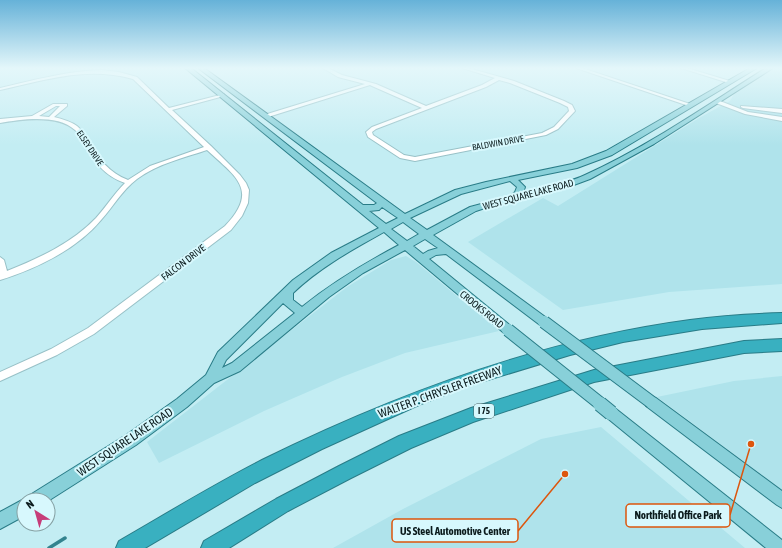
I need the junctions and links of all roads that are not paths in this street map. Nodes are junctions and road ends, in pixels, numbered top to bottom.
1 (220, 93) edge
2 (154, 94) edge
3 (218, 94) edge
4 (235, 94) edge
5 (337, 94) edge
6 (393, 94) edge
7 (464, 94) edge
8 (539, 94) edge
9 (656, 94) edge
10 (710, 94) edge
11 (732, 94) edge
12 (706, 96) junction
13 (719, 102) junction
14 (691, 105) junction
15 (168, 107) junction
16 (426, 108) junction
17 (782, 111) edge
18 (267, 117) junction
19 (33, 118) junction
20 (49, 119) junction
21 (782, 119) edge
22 (253, 120) junction
23 (0, 121) edge
24 (657, 125) junction
25 (670, 132) junction
26 (209, 147) junction
27 (317, 153) junction
28 (298, 158) junction
29 (584, 163) junction
30 (595, 173) junction
31 (512, 179) junction
32 (129, 182) junction
33 (513, 198) junction
34 (383, 202) junction
35 (361, 208) junction
36 (405, 218) junction
37 (385, 228) junction
38 (426, 234) junction
39 (405, 245) junction
40 (452, 252) junction
41 (0, 260) edge
42 (423, 261) junction
43 (2, 276) edge
44 (288, 291) junction
45 (302, 312) junction
46 (782, 318) edge
47 (782, 345) edge
48 (0, 377) edge
49 (210, 379) junction
50 (48, 492) edge
51 (782, 500) edge
52 (16, 512) edge
53 (0, 521) edge
54 (126, 548) edge
55 (211, 548) edge
56 (779, 548) edge

1 - 22 main road, CROOKS ROAD
2 - 15 street, FALCON DRIVE
3 - 15 street
4 - 18 main road
5 - 18 street
6 - 16 street
7 - 16 street
8 - 16 street, BALDWIN DRIVE
9 - 14 street
10 - 12 main road, WEST SQUARE LAKE ROAD
11 - 13 main road, WEST SQUARE LAKE ROAD
12 - 13 main road
12 - 14 main road, WEST SQUARE LAKE ROAD
13 - 17 street
13 - 21 street
13 - 25 main road, WEST SQUARE LAKE ROAD
14 - 24 main road, WEST SQUARE LAKE ROAD
15 - 26 street, FALCON DRIVE
18 - 22 main road
18 - 27 main road
19 - 20 street, ELSEY DRIVE
19 - 20 street, ELSEY DRIVE
19 - 23 street, ELSEY DRIVE
20 - 32 street, ELSEY DRIVE
22 - 28 main road, CROOKS ROAD
24 - 25 main road
24 - 29 main road, WEST SQUARE LAKE ROAD
25 - 30 main road, WEST SQUARE LAKE ROAD
26 - 32 street
26 - 48 street, FALCON DRIVE
27 - 28 main road
27 - 34 main road
28 - 35 main road, CROOKS ROAD
29 - 30 main road
29 - 31 main road, WEST SQUARE LAKE ROAD
30 - 33 main road, WEST SQUARE LAKE ROAD
31 - 33 main road
31 - 36 main road, WEST SQUARE LAKE ROAD
32 - 43 street
33 - 38 main road, WEST SQUARE LAKE ROAD
34 - 35 main road
34 - 36 main road
35 - 37 main road, CROOKS ROAD
36 - 37 main road, WEST SQUARE LAKE ROAD
36 - 38 main road
37 - 39 main road, CROOKS ROAD
37 - 44 main road, WEST SQUARE LAKE ROAD
38 - 39 main road, WEST SQUARE LAKE ROAD
38 - 40 main road
39 - 42 main road, CROOKS ROAD
39 - 45 main road, WEST SQUARE LAKE ROAD
40 - 42 main road
40 - 51 main road, bridge
41 - 43 street
42 - 56 main road, CROOKS ROAD, bridge
44 - 45 main road
44 - 49 main road, WEST SQUARE LAKE ROAD
45 - 49 main road, WEST SQUARE LAKE ROAD
46 - 54 highway, WALTER P. CHRYSLER FREEWAY
47 - 55 highway, I 75
49 - 50 main road, WEST SQUARE LAKE ROAD
52 - 53 main road

